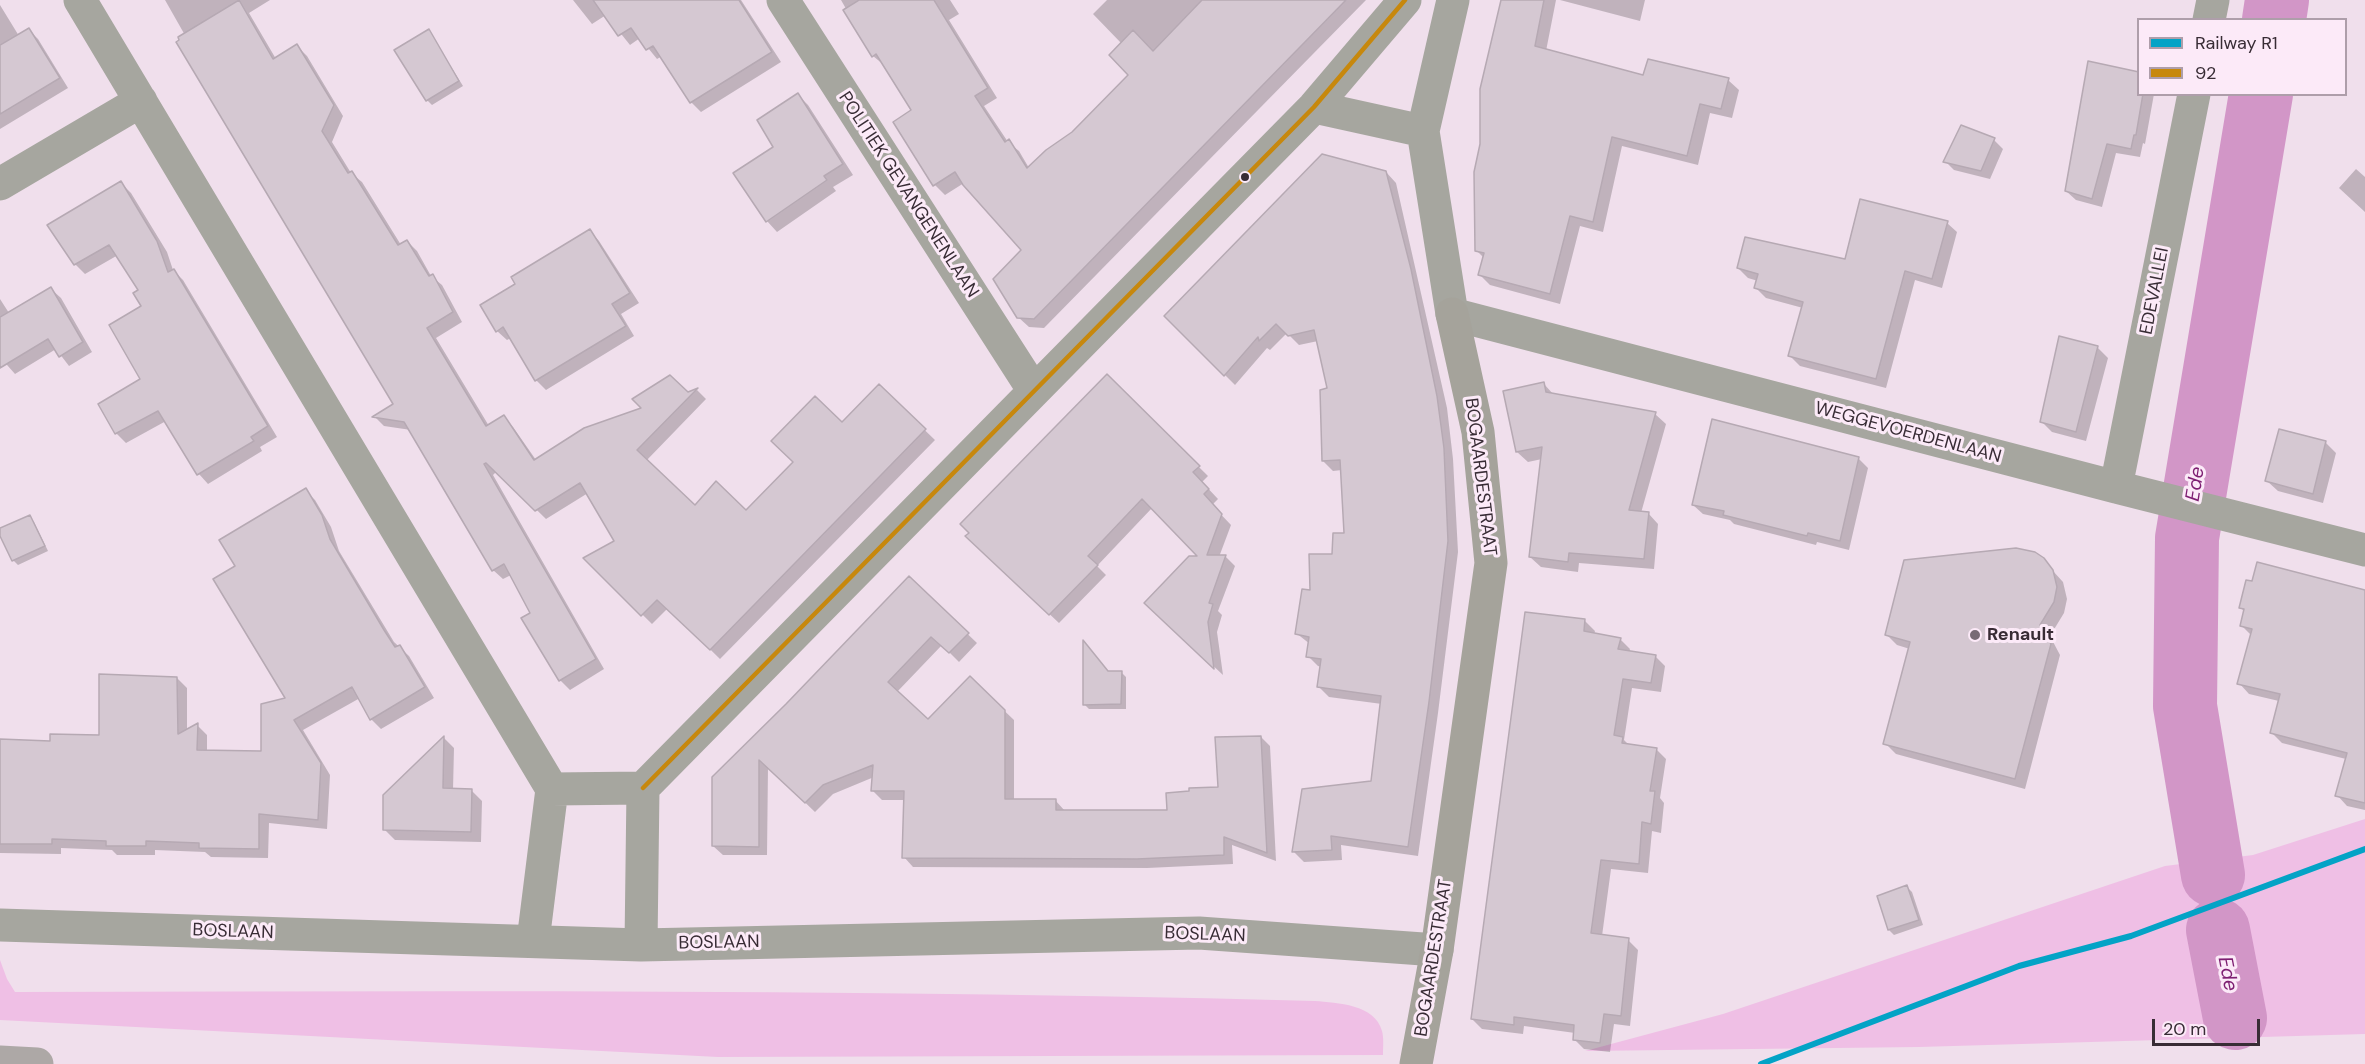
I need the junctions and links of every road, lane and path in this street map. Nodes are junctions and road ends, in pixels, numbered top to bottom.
1 (80, 0) edge
2 (783, 0) edge
3 (1405, 0) edge
4 (1453, 0) edge
5 (2213, 0) edge
6 (2209, 18) edge
7 (2194, 96) edge
8 (141, 101) junction
9 (1314, 107) junction
10 (1423, 131) junction
11 (0, 184) edge
12 (1452, 314) junction
13 (1034, 391) junction
14 (2116, 488) junction
15 (2365, 550) edge
16 (643, 788) junction
17 (552, 789) junction
18 (0, 925) edge
19 (533, 941) junction
20 (641, 945) junction
21 (1437, 950) junction
22 (0, 1062) edge
23 (37, 1064) edge
24 (1416, 1064) edge

1 - 8 street
2 - 13 street, POLITIEK GEVANGENENLAAN
3 - 9 street
4 - 10 street, BOGAARDESTRAAT
5 - 6 street
7 - 14 street, EDEVALLEI
8 - 11 street
8 - 17 street
9 - 10 street
9 - 13 street
10 - 12 street, BOGAARDESTRAAT
12 - 14 street, WEGGEVOERDENLAAN
12 - 21 street, BOGAARDESTRAAT
13 - 16 street
14 - 15 street, WEGGEVOERDENLAAN
16 - 17 street
16 - 20 street
17 - 19 street
18 - 19 street, BOSLAAN
19 - 20 street, BOSLAAN
20 - 21 street, BOSLAAN
21 - 24 street, BOGAARDESTRAAT
22 - 23 main road

